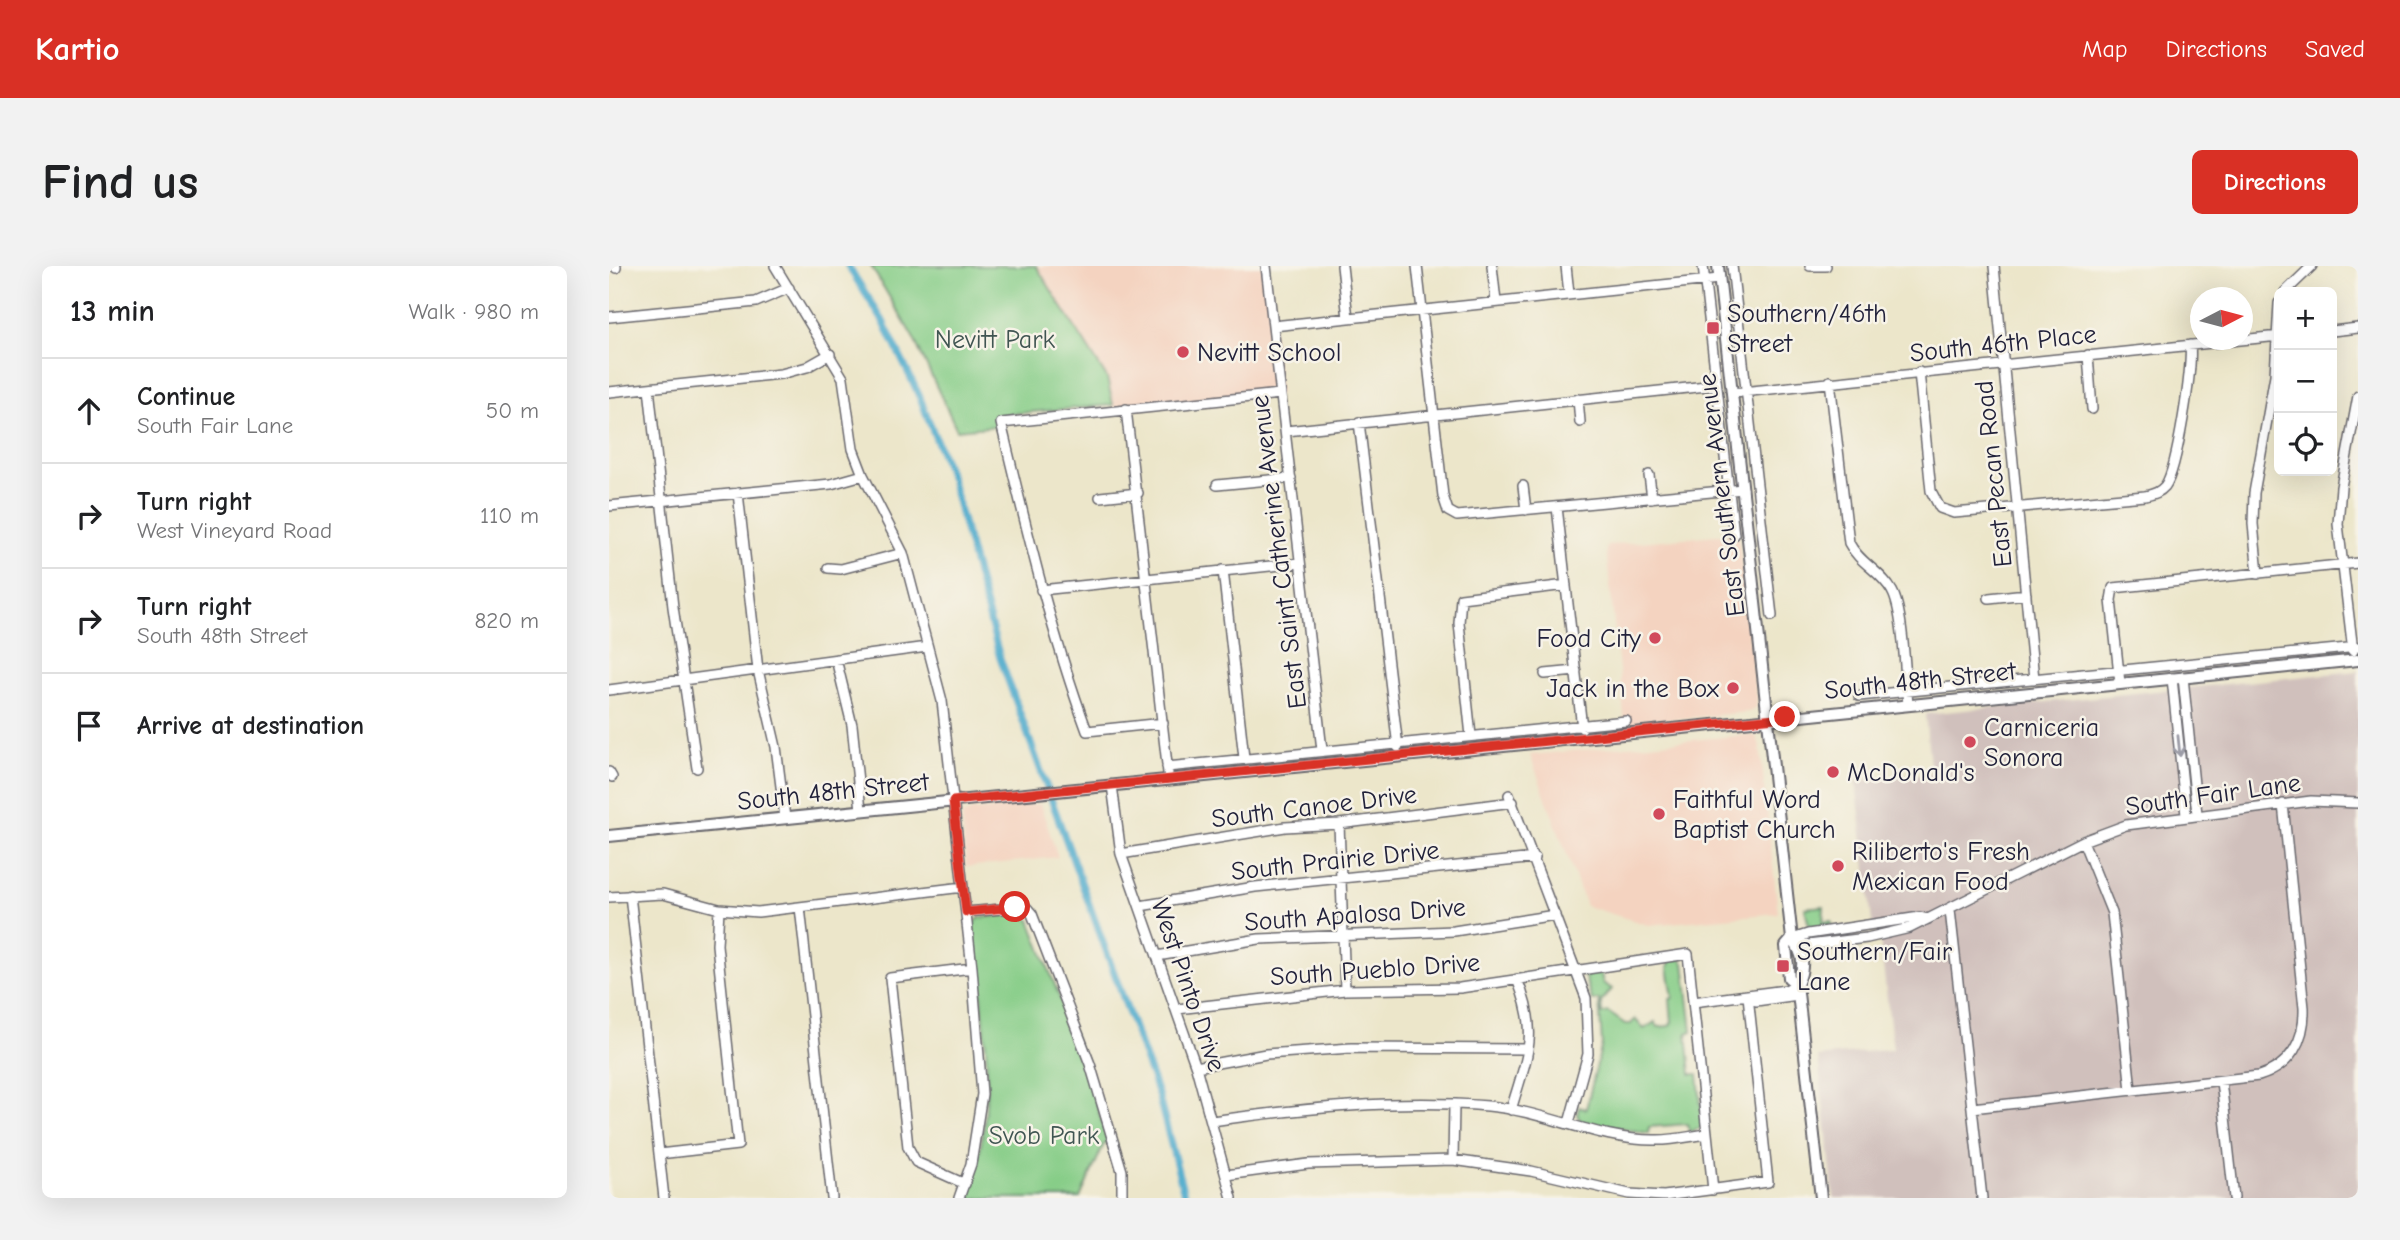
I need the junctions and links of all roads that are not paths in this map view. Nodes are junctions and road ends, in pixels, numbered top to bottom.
1 (775, 266) edge
2 (1266, 266) edge
3 (1342, 266) edge
4 (1417, 266) edge
5 (1492, 266) edge
6 (1566, 266) edge
7 (1703, 266) edge
8 (1718, 266) edge
9 (1733, 266) edge
10 (1810, 266) edge
11 (1826, 266) edge
12 (1994, 266) edge
13 (2312, 266) edge
14 (1719, 279) junction
15 (1705, 280) junction
16 (2290, 287) edge
17 (789, 288) junction
18 (1570, 295) junction
19 (1496, 302) junction
20 (1423, 310) junction
21 (609, 317) edge
22 (1348, 318) junction
23 (1273, 327) junction
24 (2358, 328) edge
25 (2337, 330) edge
26 (2274, 336) edge
27 (2253, 339) edge
28 (2190, 345) joint
29 (2277, 350) edge
30 (830, 354) junction
31 (2088, 355) junction
32 (2003, 364) junction
33 (1919, 372) junction
34 (1831, 381) junction
35 (1716, 385) junction
36 (649, 388) junction
37 (1746, 391) junction
38 (609, 392) edge
39 (1732, 393) junction
40 (1280, 394) junction
41 (2358, 396) edge
42 (1578, 399) junction
43 (1126, 409) junction
44 (2092, 409) dead end
45 (1434, 415) junction
46 (1359, 422) junction
47 (1580, 422) dead end
48 (1286, 431) junction
49 (863, 475) junction
50 (1649, 475) dead end
51 (1291, 478) junction
52 (1217, 485) dead end
53 (1523, 486) dead end
54 (1743, 489) junction
55 (1729, 490) junction
56 (738, 493) junction
57 (1137, 493) junction
58 (1100, 497) dead end
59 (1652, 498) junction
60 (662, 501) junction
61 (609, 506) edge
62 (1557, 507) junction
63 (2017, 508) junction
64 (1526, 510) junction
65 (1734, 535) dead end
66 (902, 553) junction
67 (1300, 563) junction
68 (2358, 563) edge
69 (2342, 565) junction
70 (828, 568) dead end
71 (1223, 570) junction
72 (2258, 574) junction
73 (1147, 578) junction
74 (1566, 584) junction
75 (1041, 590) junction
76 (2026, 594) junction
77 (1989, 598) dead end
78 (1772, 616) dead end
79 (927, 647) junction
80 (2355, 647) edge
81 (837, 659) junction
82 (2356, 660) edge
83 (758, 670) junction
84 (2119, 670) junction
85 (1576, 671) junction
86 (1545, 674) dead end
87 (2178, 678) junction
88 (2034, 679) junction
89 (685, 680) junction
90 (2120, 683) junction
91 (609, 690) edge
92 (1906, 691) junction
93 (1859, 696) dead end
94 (1907, 704) junction
95 (1769, 719) junction
96 (1626, 721) dead end
97 (1163, 723) junction
98 (1581, 725) junction
99 (1471, 736) junction
100 (1583, 738) junction
101 (1397, 744) junction
102 (1322, 750) junction
103 (1399, 756) junction
104 (1244, 758) junction
105 (1167, 767) junction
106 (697, 768) dead end
107 (1169, 780) junction
108 (1112, 785) junction
109 (953, 801) junction
110 (2358, 803) edge
111 (2283, 804) junction
112 (861, 810) junction
113 (2197, 814) junction
114 (2186, 816) junction
115 (785, 818) junction
116 (1339, 824) junction
117 (609, 836) edge
118 (2083, 841) junction
119 (1121, 854) junction
120 (1535, 858) junction
121 (1341, 880) junction
122 (963, 887) junction
123 (702, 889) dead end
124 (630, 895) junction
125 (609, 897) edge
126 (697, 901) junction
127 (1140, 906) junction
128 (800, 907) junction
129 (719, 909) junction
130 (1949, 910) junction
131 (966, 912) junction
132 (1555, 915) junction
133 (1343, 933) junction
134 (1792, 939) junction
135 (1157, 956) junction
136 (972, 968) junction
137 (1575, 969) junction
138 (1788, 972) junction
139 (1517, 979) junction
140 (1345, 990) junction
141 (1798, 990) junction
142 (1773, 991) junction
143 (1748, 996) junction
144 (1693, 1002) junction
145 (1177, 1009) junction
146 (1528, 1049) junction
147 (1196, 1067) junction
148 (2221, 1081) junction
149 (2131, 1090) junction
150 (1454, 1105) junction
151 (1972, 1108) junction
152 (1511, 1110) junction
153 (1212, 1121) junction
154 (1569, 1123) junction
155 (1707, 1134) junction
156 (659, 1154) junction
157 (1453, 1160) junction
158 (1226, 1175) junction
159 (965, 1184) junction
160 (1713, 1191) junction
161 (664, 1198) edge
162 (832, 1198) edge
163 (959, 1198) edge
164 (1122, 1198) edge
165 (1232, 1198) edge
166 (1821, 1198) edge
167 (1982, 1198) edge
168 (2234, 1198) edge

1 - 17 street
2 - 23 street, East Saint Catherine Avenue
3 - 22 street
4 - 20 street
5 - 19 street
6 - 18 street
7 - 15 street, East Southern Avenue
8 - 14 main road, East Southern Avenue
9 - 37 street, East Southern Avenue
10 - 11 street
12 - 32 street, East Pecan Road
13 - 16 street
14 - 15 street
14 - 39 main road, East Southern Avenue
15 - 18 street
15 - 35 street, East Southern Avenue
17 - 21 street
17 - 30 street
18 - 19 street
19 - 20 street
20 - 22 street
20 - 45 street
22 - 23 street
23 - 40 street, East Saint Catherine Avenue
24 - 25 street
26 - 27 street, South 46th Place
28 - 31 street, South 46th Place
28 - 63 street
29 - 72 street
30 - 36 street
30 - 49 street
31 - 32 street, South 46th Place
31 - 44 street
32 - 33 street, South 46th Place
32 - 63 street, East Pecan Road
33 - 34 street, South 46th Place
33 - 63 street
34 - 37 street, South 46th Place
34 - 92 street
35 - 42 street
35 - 55 street, East Southern Avenue
36 - 38 street
36 - 60 street
37 - 39 street, South 46th Place
37 - 78 street, East Southern Avenue
39 - 54 main road, East Southern Avenue
40 - 43 street
40 - 48 street, East Saint Catherine Avenue
41 - 69 street
42 - 45 street
42 - 47 street
43 - 57 street
43 - 75 street
45 - 46 street
45 - 64 street
46 - 48 street
46 - 101 street
48 - 51 street, East Saint Catherine Avenue
49 - 56 street
49 - 66 street
50 - 59 street
51 - 52 street
51 - 67 street, East Saint Catherine Avenue
53 - 64 street
54 - 55 street
54 - 95 main road, East Southern Avenue
55 - 59 street
55 - 65 street, East Southern Avenue
56 - 60 street
56 - 83 street
57 - 58 street
57 - 73 street
59 - 62 street
60 - 61 street
60 - 89 street
62 - 64 street
62 - 74 street
63 - 76 street, East Pecan Road
66 - 70 street
66 - 79 street
67 - 71 street
67 - 102 street, East Saint Catherine Avenue
68 - 69 street
69 - 72 street
69 - 80 street
71 - 73 street
71 - 104 street
72 - 84 street
73 - 75 street
73 - 97 street
74 - 85 street
74 - 99 street
75 - 97 street
76 - 77 street
76 - 88 street, East Pecan Road
79 - 81 street
79 - 109 street
80 - 82 street
80 - 84 street, South 48th Street
81 - 83 street
81 - 112 street
82 - 87 main road, South 48th Street
83 - 89 street
83 - 115 street
84 - 88 street, South 48th Street
84 - 90 street
85 - 86 street
85 - 98 street
87 - 90 main road, South 48th Street
87 - 113 street
87 -> 114 street
88 - 92 street, South 48th Street
89 - 91 street
89 - 106 street
90 - 94 main road, South 48th Street
92 - 93 street, South 48th Street
92 - 94 street
94 - 95 main road, South 48th Street
95 - 100 main road, South 48th Street
95 - 134 main road, East Southern Avenue
96 - 98 street
97 - 105 street
98 - 99 street
98 - 100 street
99 - 101 street
100 - 103 main road, South 48th Street
101 - 102 street
101 - 103 street
102 - 104 street
103 - 107 main road, South 48th Street
104 - 105 street
105 - 107 street
107 - 108 main road, South 48th Street
108 - 109 main road, South 48th Street
108 - 119 street, West Pinto Drive
109 - 112 main road, South 48th Street
109 - 122 street
110 - 111 street, South Fair Lane
111 - 113 street, South Fair Lane
111 - 148 street
112 - 115 main road, South 48th Street
113 - 114 street, South Fair Lane
114 - 118 street, South Fair Lane
115 - 117 main road, South 48th Street
116 - 119 street, South Canoe Drive
116 - 120 street, South Canoe Drive
116 - 121 street
118 - 130 street, South Fair Lane
118 - 149 street
119 - 127 street, West Pinto Drive
120 - 121 street, South Prairie Drive
120 - 132 street
121 - 127 street, South Prairie Drive
121 - 133 street
122 - 128 street
122 - 131 street
123 - 126 street
124 - 125 street
124 - 126 street
124 - 156 street
126 - 129 street
127 - 135 street, West Pinto Drive
128 - 129 street
128 - 162 street
129 - 156 street
130 - 134 street, South Fair Lane
130 - 151 street
131 - 136 street
131 - 164 street
132 - 133 street, South Apalosa Drive
132 - 137 street
133 - 135 street, South Apalosa Drive
133 - 140 street
134 - 138 main road
134 - 141 main road
135 - 145 street, West Pinto Drive
136 - 159 street
136 - 159 street
137 - 139 street, South Pueblo Drive
137 - 144 street, South Pueblo Drive
137 - 154 street
138 - 141 main road
138 - 142 street
139 - 140 street, South Pueblo Drive
139 - 146 street
140 - 145 street, South Pueblo Drive
141 - 142 street
141 - 143 street
141 - 166 main road
142 - 143 street
143 - 144 street
143 - 160 street
144 - 155 street
145 - 147 street, West Pinto Drive
146 - 147 street
146 - 152 street
147 - 153 street, West Pinto Drive
148 - 149 street
148 - 168 street
149 - 151 street
150 - 152 street
150 - 153 street
150 - 157 street
151 - 167 street
152 - 154 street
153 - 158 street, West Pinto Drive
154 - 155 street
155 - 160 street
156 - 161 street
157 - 158 street
157 - 160 street
158 - 165 street, West Pinto Drive
159 - 163 street

